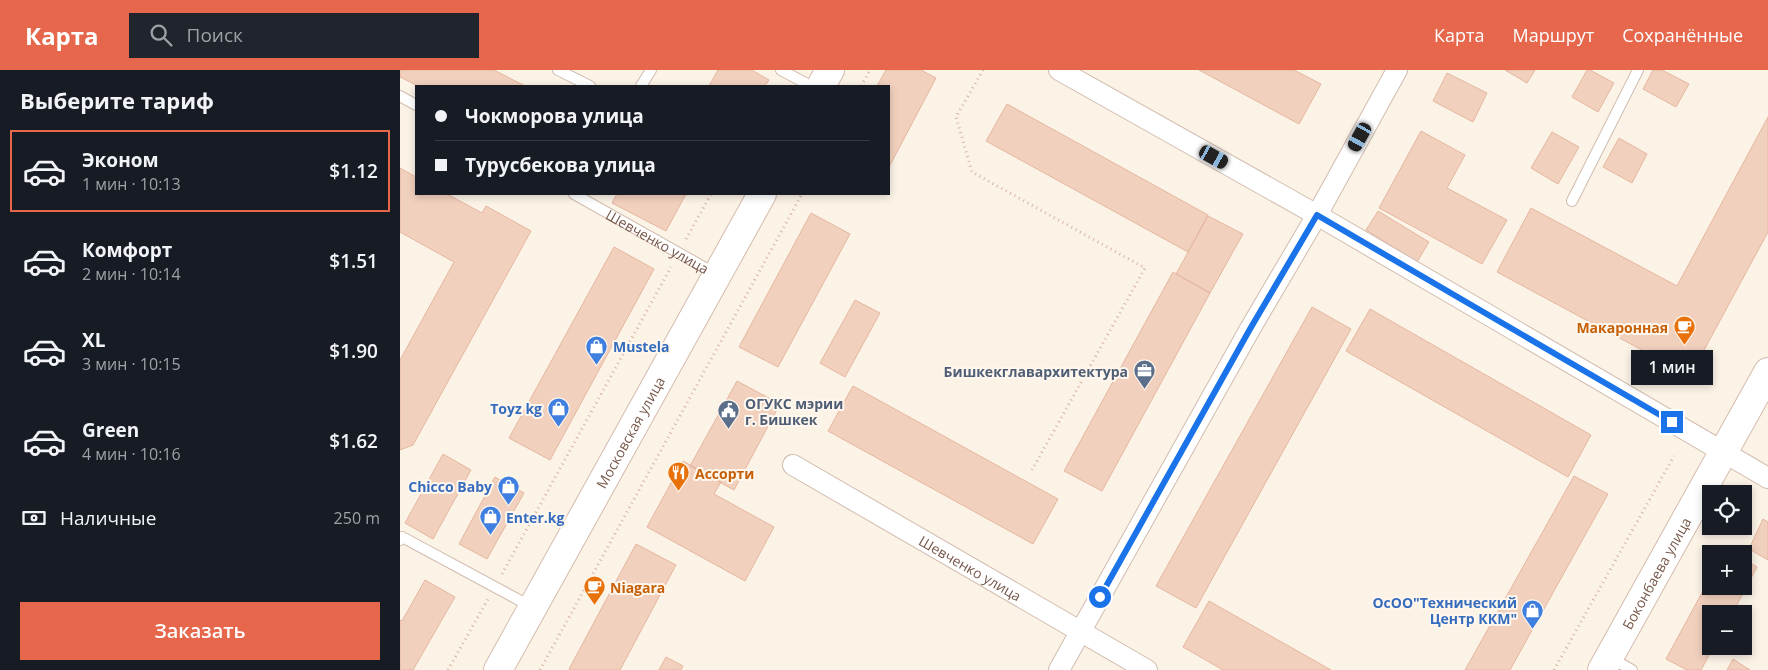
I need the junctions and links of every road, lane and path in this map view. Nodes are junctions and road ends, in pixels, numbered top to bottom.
1 (558, 70) edge
2 (650, 70) edge
3 (782, 70) edge
4 (830, 70) edge
5 (870, 70) edge
6 (983, 70) edge
7 (1059, 70) edge
8 (1397, 70) edge
9 (1638, 70) edge
10 (588, 85) edge
11 (642, 85) edge
12 (809, 85) edge
13 (822, 85) edge
14 (862, 85) edge
15 (400, 96) edge
16 (415, 104) edge
17 (576, 195) edge
18 (710, 195) edge
19 (761, 195) edge
20 (801, 195) edge
21 (1572, 202) dead end
22 (1317, 215) junction
23 (678, 253) junction
24 (717, 275) junction
25 (1768, 372) edge
26 (1724, 453) junction
27 (1674, 456) dead end
28 (793, 465) dead end
29 (1032, 470) dead end
30 (1768, 478) edge
31 (400, 540) edge
32 (494, 587) junction
33 (532, 608) junction
34 (1080, 631) junction
35 (1614, 666) edge
36 (448, 670) edge
37 (498, 670) edge
38 (540, 670) edge
39 (1059, 670) edge
40 (1147, 670) edge
41 (1554, 670) edge

1 - 10 lane
2 - 11 lane
3 - 12 lane
4 - 13 main road
5 - 14 path
6 - 29 path
7 - 22 street
8 - 22 street
9 - 21 lane
15 - 16 lane
17 - 23 lane, Шевченко улица
18 - 23 path
19 - 24 main road, Московская улица
20 - 38 path
22 - 26 street
22 - 34 street
23 - 24 lane, Шевченко улица
23 - 32 path
24 - 33 main road, Московская улица
25 - 26 main road, Боконбаева улица
26 - 30 street
26 - 35 main road, Боконбаева улица
27 - 41 path
28 - 34 street, Шевченко улица
31 - 32 lane
32 - 33 lane
32 - 36 path
33 - 37 main road, Московская улица
34 - 39 street
34 - 40 street, Шевченко улица

